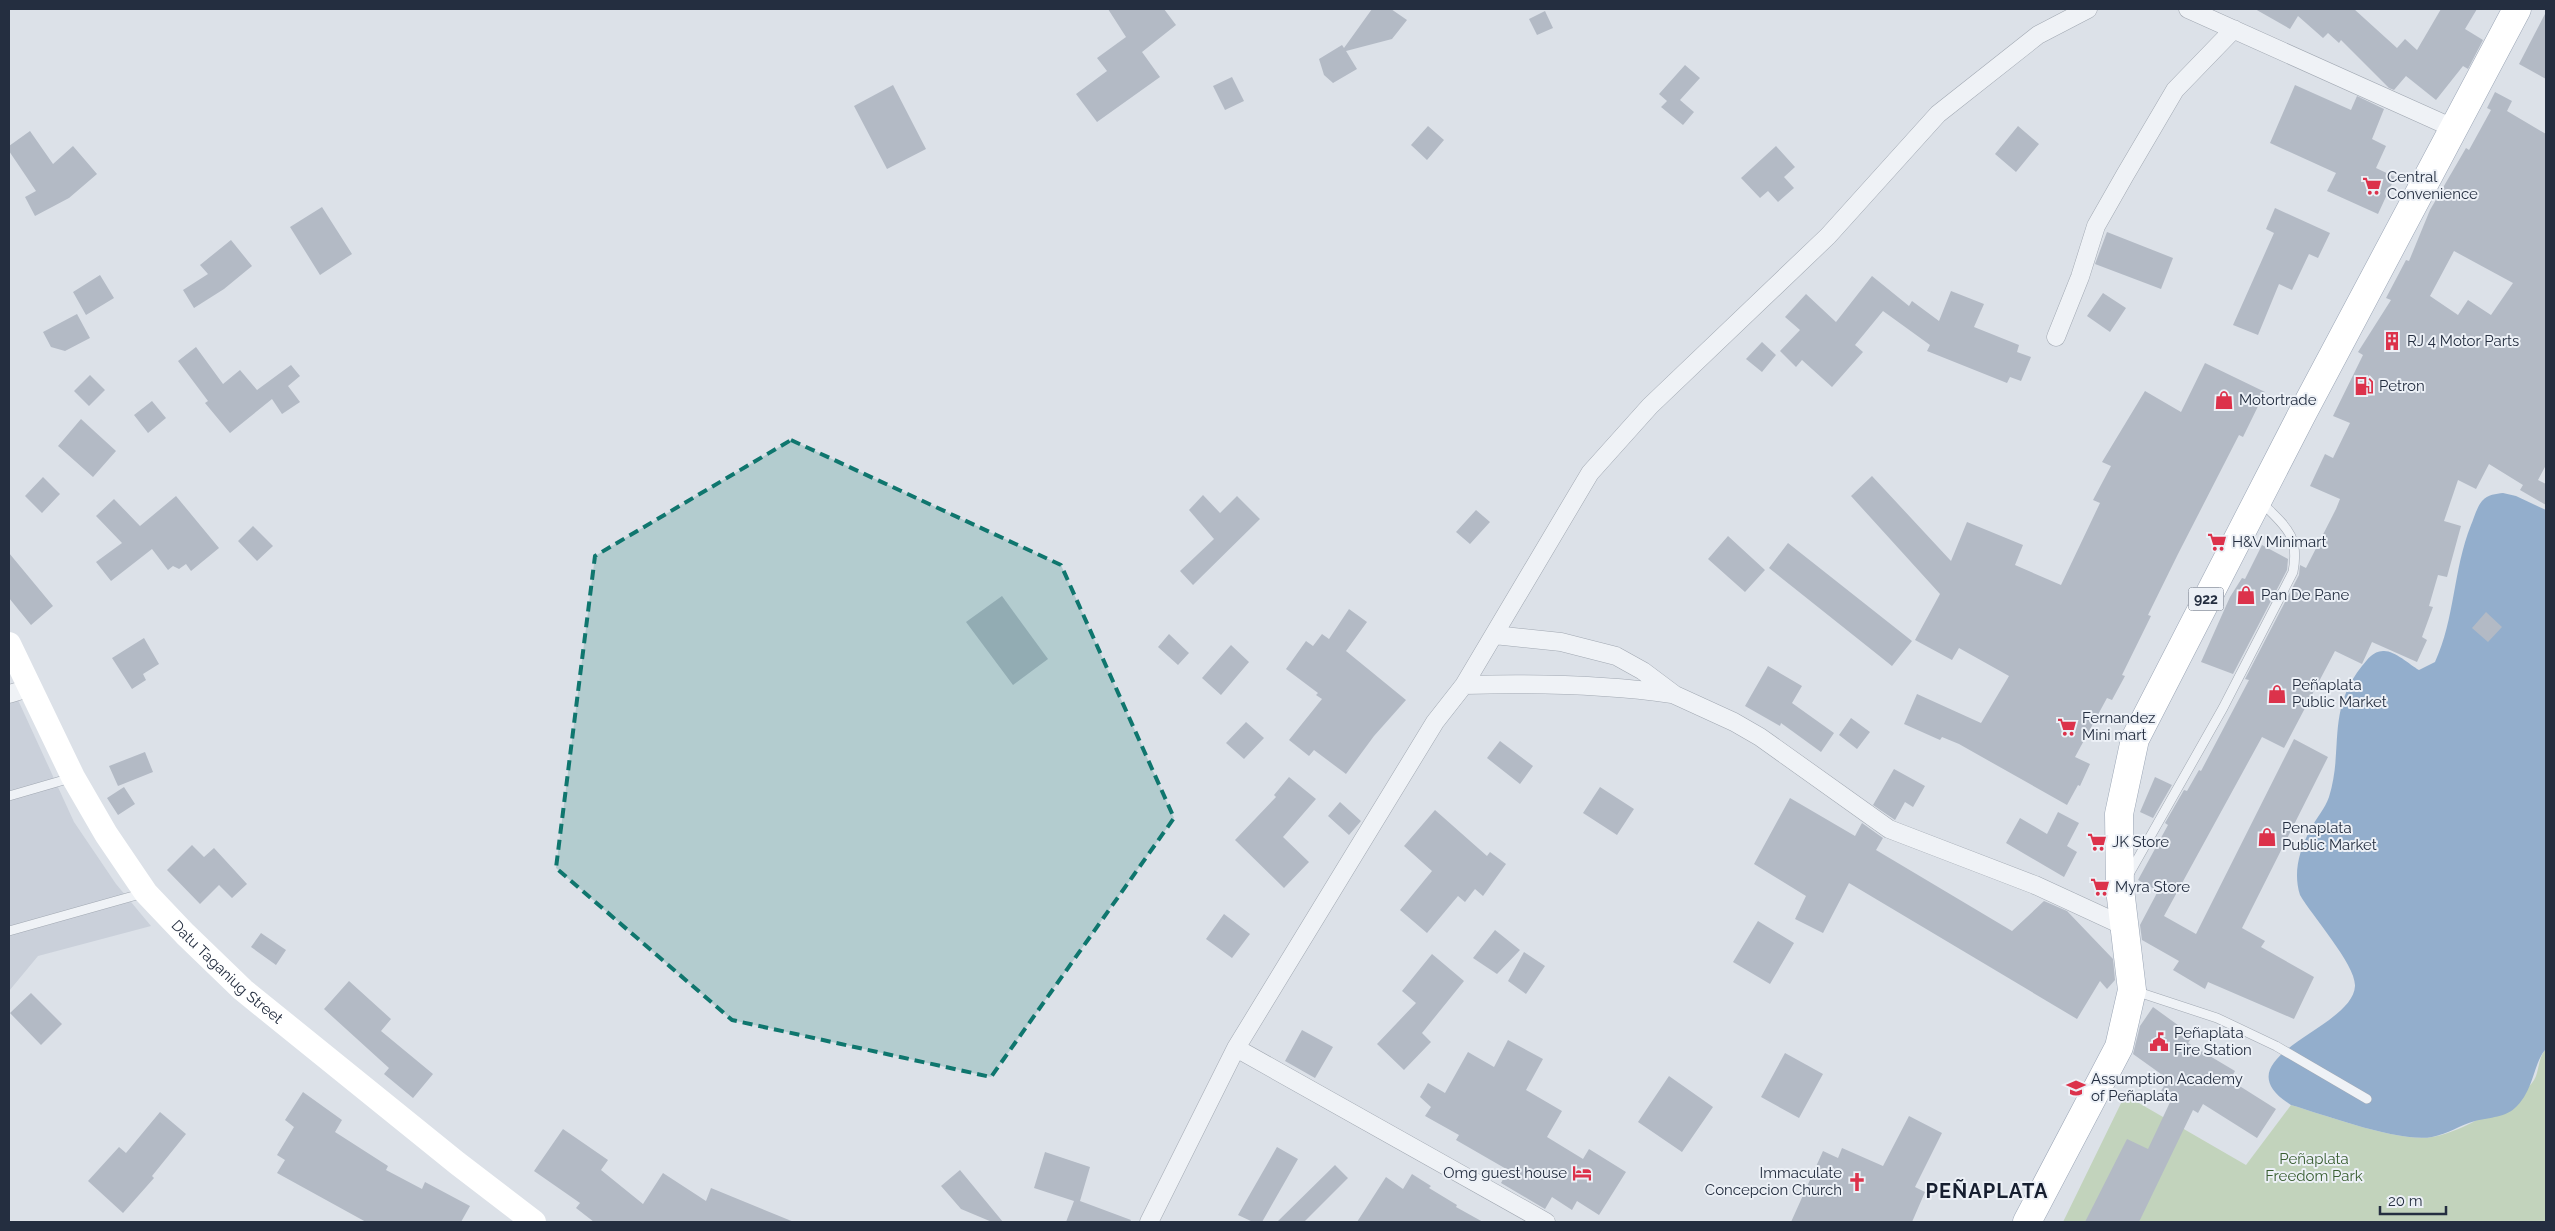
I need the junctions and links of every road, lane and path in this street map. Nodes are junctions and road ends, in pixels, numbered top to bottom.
1 (2088, 9) edge
2 (2188, 9) edge
3 (2517, 9) edge
4 (2234, 30) junction
5 (2453, 128) junction
6 (2056, 337) dead end
7 (2258, 499) junction
8 (1494, 635) junction
9 (9, 644) edge
10 (1464, 685) junction
11 (19, 691) edge
12 (1675, 695) junction
13 (73, 777) junction
14 (9, 796) edge
15 (2120, 889) junction
16 (146, 893) junction
17 (2124, 926) junction
18 (9, 931) edge
19 (2132, 990) junction
20 (1236, 1048) junction
21 (2367, 1099) dead end
22 (534, 1222) edge
23 (1149, 1222) edge
24 (1546, 1222) edge
25 (2027, 1222) edge

1 - 8 street
2 - 4 street
3 - 5 main road, 922
4 - 5 street
4 - 6 street
5 - 7 main road, 922
7 - 15 main road, 922
7 - 15 lane
8 - 10 street
8 - 12 street
9 - 11 main road, Datu Taganiug Street
10 - 12 street
10 - 20 street
11 - 13 main road, Datu Taganiug Street
12 - 17 street
13 - 14 lane
13 - 16 main road, Datu Taganiug Street
15 - 17 main road, 922
16 - 18 lane
16 - 22 main road, Datu Taganiug Street
17 - 19 main road, 922
19 - 21 lane
19 - 25 main road, 922
20 - 23 street
20 - 24 street

